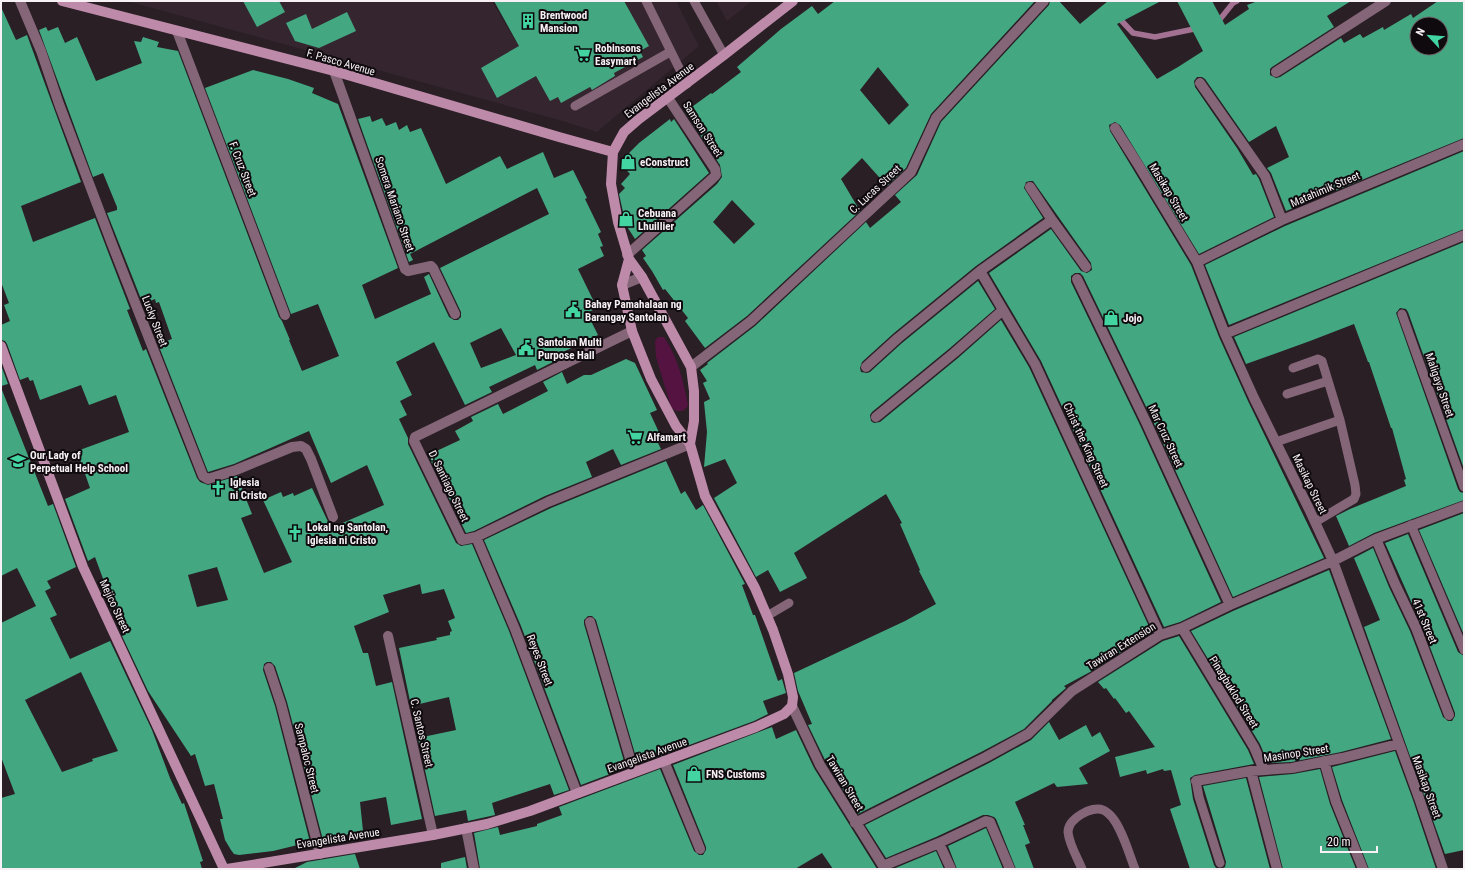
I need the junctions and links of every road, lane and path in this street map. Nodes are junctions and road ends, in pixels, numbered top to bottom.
1 (20, 1) edge
2 (62, 1) edge
3 (646, 1) edge
4 (694, 1) edge
5 (794, 1) edge
6 (1044, 1) edge
7 (1386, 1) edge
8 (177, 31) junction
9 (670, 52) junction
10 (724, 55) junction
11 (334, 71) junction
12 (1276, 72) dead end
13 (1200, 83) dead end
14 (687, 84) junction
15 (668, 98) junction
16 (575, 106) dead end
17 (1116, 128) dead end
18 (1464, 144) edge
19 (613, 152) junction
20 (1030, 187) dead end
21 (1052, 220) junction
22 (1282, 220) junction
23 (1464, 235) edge
24 (628, 257) junction
25 (1197, 262) junction
26 (1086, 267) dead end
27 (980, 271) junction
28 (642, 276) junction
29 (1077, 279) dead end
30 (622, 285) junction
31 (1003, 310) junction
32 (455, 314) dead end
33 (1402, 314) dead end
34 (285, 315) dead end
35 (632, 331) junction
36 (1225, 334) junction
37 (1, 346) edge
38 (866, 366) dead end
39 (691, 367) junction
40 (1293, 368) dead end
41 (1328, 381) junction
42 (1287, 394) dead end
43 (876, 417) dead end
44 (1340, 420) junction
45 (1276, 442) junction
46 (690, 444) junction
47 (1464, 487) edge
48 (1464, 506) edge
49 (333, 517) dead end
50 (1315, 522) junction
51 (1411, 525) junction
52 (476, 538) junction
53 (1376, 539) junction
54 (1333, 561) junction
55 (789, 603) dead end
56 (1230, 605) junction
57 (767, 616) junction
58 (590, 622) dead end
59 (1182, 628) junction
60 (1160, 635) junction
61 (388, 636) dead end
62 (1464, 650) edge
63 (269, 668) dead end
64 (792, 706) junction
65 (1449, 715) dead end
66 (1398, 744) junction
67 (664, 761) junction
68 (1324, 761) junction
69 (1264, 770) junction
70 (1251, 771) junction
71 (634, 772) junction
72 (1196, 781) joint
73 (577, 793) junction
74 (855, 823) junction
75 (466, 828) junction
76 (433, 835) junction
77 (939, 843) junction
78 (700, 849) dead end
79 (320, 854) junction
80 (1220, 863) dead end
81 (270, 866) edge
82 (884, 868) edge
83 (226, 869) edge
84 (474, 869) edge
85 (951, 869) edge
86 (1010, 869) edge
87 (1082, 869) edge
88 (1135, 869) edge
89 (1277, 869) edge
90 (1363, 869) edge
91 (1443, 869) edge

1 - 49 street, Lucky Street
2 - 8 street, F. Pasco Avenue
3 - 9 lane
4 - 10 lane
5 - 10 street, Evangelista Avenue
6 - 39 street, C. Lucas Street
7 - 12 street
8 - 11 street, F. Pasco Avenue
8 - 34 street, F. Cruz Street
9 - 14 lane
9 - 16 lane
10 - 14 street, Evangelista Avenue
11 - 19 street, F. Pasco Avenue
11 - 32 street, Somera Mariano Street
13 - 22 street
14 - 15 street, Evangelista Avenue
15 - 19 street, Evangelista Avenue
15 - 24 street, Samson Street
17 - 25 street, Masikap Street
18 - 22 street, Matahimik Street
19 - 24 street, Evangelista Avenue
20 - 21 street
21 - 26 street
21 - 27 street
22 - 25 street, Matahimik Street
23 - 36 street
24 - 28 street, Evangelista Avenue
24 - 30 street, Evangelista Avenue
25 - 36 street, Masikap Street
27 - 31 street, Christ the King Street
27 - 38 street
28 - 30 street
28 - 39 street, Evangelista Avenue
29 - 56 street, Mar Cruz Street
30 - 35 street, Evangelista Avenue
31 - 43 street
31 - 60 street, Christ the King Street
33 - 47 lane, Maligaya Street
35 - 46 street, Evangelista Avenue
35 - 52 street, D. Santiago Street
36 - 45 street, Masikap Street
37 - 83 street, Mejico Street
39 - 46 street, Evangelista Avenue
40 - 41 lane
41 - 42 lane
41 - 44 lane
44 - 45 lane
44 - 50 lane
45 - 50 street, Masikap Street
46 - 52 street
46 - 57 street, Evangelista Avenue
48 - 51 street, Tawiran Extension
50 - 54 street, Masikap Street
51 - 53 street, Tawiran Extension
51 - 62 lane
52 - 73 street, Reyes Street
53 - 54 street, Tawiran Extension
53 - 65 street, 41st Street
54 - 56 street, Tawiran Extension
54 - 66 street, Masikap Street
55 - 57 lane
56 - 59 street, Tawiran Extension
57 - 64 street, Evangelista Avenue
58 - 71 street
59 - 60 street, Tawiran Extension
59 - 69 street, Pinagbuklod Street
60 - 74 street, Tawiran Extension
61 - 76 street, C. Santos Street
63 - 79 street, Sampaloc Street
64 - 67 street, Evangelista Avenue
64 - 74 street, Tawiran Street
66 - 68 street, Masinop Street
66 - 91 street, Masikap Street
67 - 71 street, Evangelista Avenue
67 - 78 street
68 - 69 street, Masinop Street
68 - 90 street
69 - 70 street, Masinop Street
70 - 72 street, Masinop Street
70 - 89 street
71 - 73 street, Evangelista Avenue
72 - 80 lane
73 - 75 street, Evangelista Avenue
74 - 82 street, Tawiran Street
75 - 76 street, Evangelista Avenue
75 - 84 street
76 - 79 street, Evangelista Avenue
77 - 82 street
77 - 85 street
77 - 86 street
79 - 81 street, Evangelista Avenue
81 - 83 street, Evangelista Avenue
87 - 88 lane

